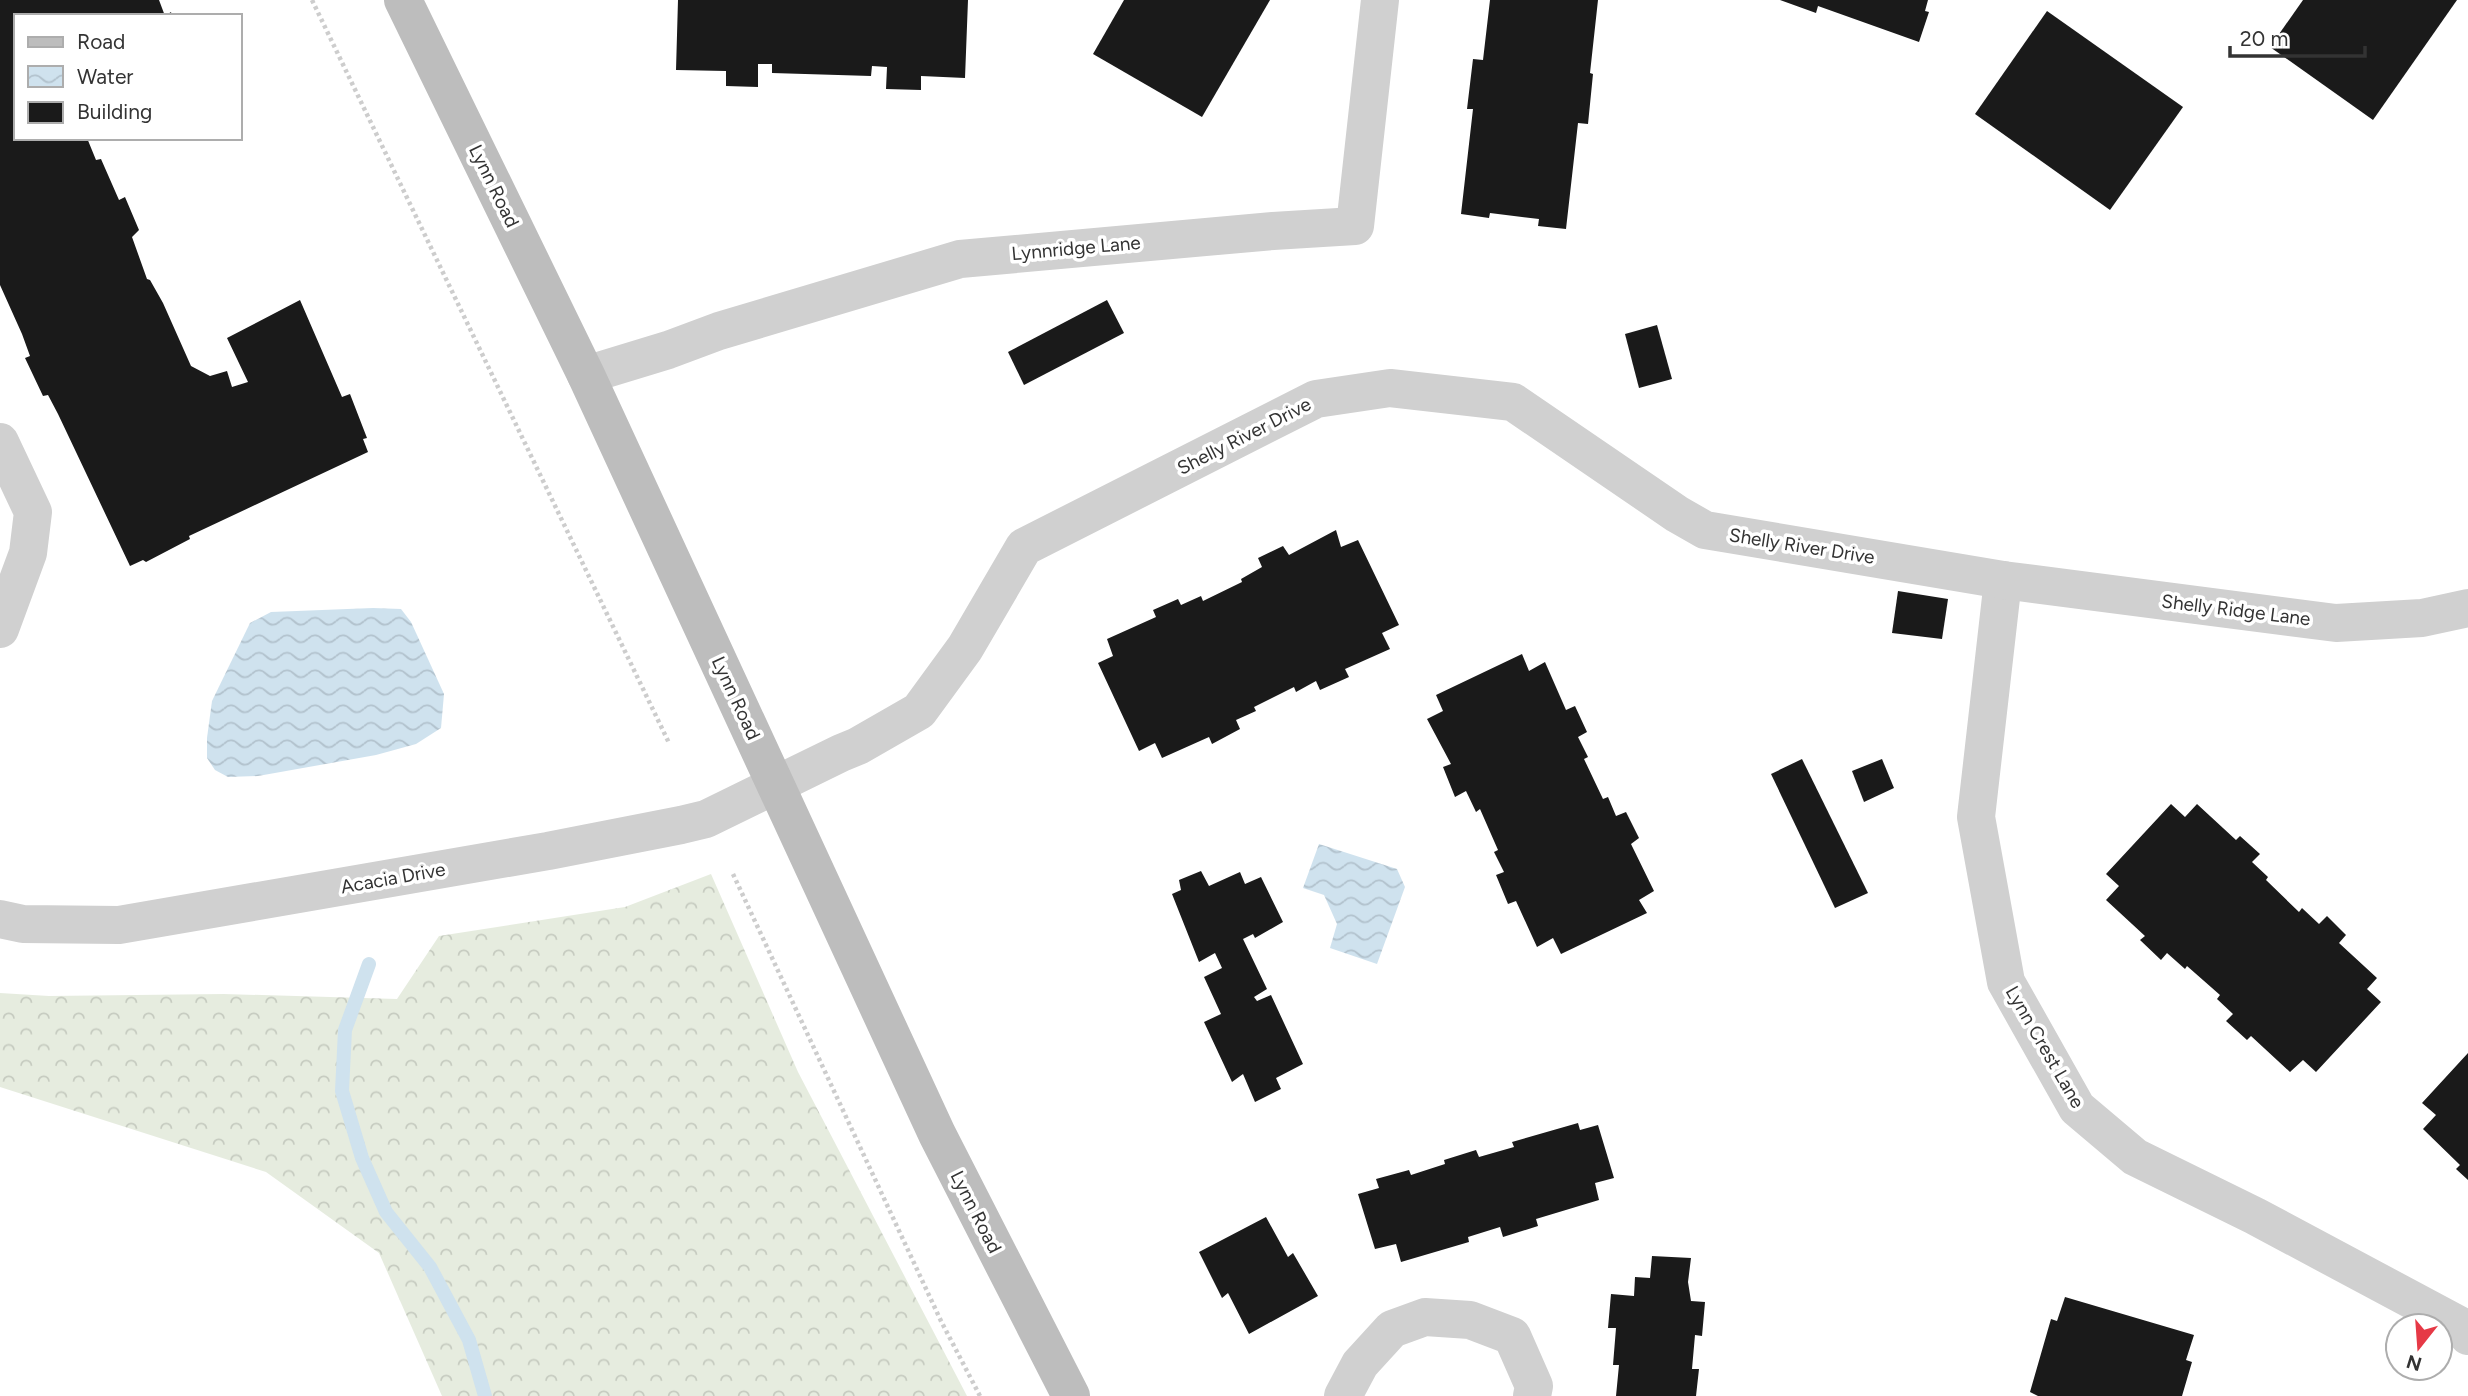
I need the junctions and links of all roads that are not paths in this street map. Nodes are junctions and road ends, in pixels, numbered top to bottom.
1 (403, 0) edge
2 (1380, 0) edge
3 (586, 375) junction
4 (0, 442) edge
5 (2003, 580) junction
6 (2468, 608) edge
7 (0, 629) edge
8 (776, 784) junction
9 (0, 919) edge
10 (2468, 1336) edge
11 (1071, 1396) edge
12 (1343, 1396) edge
13 (1532, 1396) edge

1 - 3 main road, Lynn Road
2 - 3 street, Lynnridge Lane
3 - 8 main road, Lynn Road
4 - 7 street
5 - 6 street, Shelly Ridge Lane
5 - 8 street, Shelly River Drive
5 - 10 street, Lynn Crest Lane
8 - 9 street, Acacia Drive
8 - 11 main road, Lynn Road
12 - 13 street

